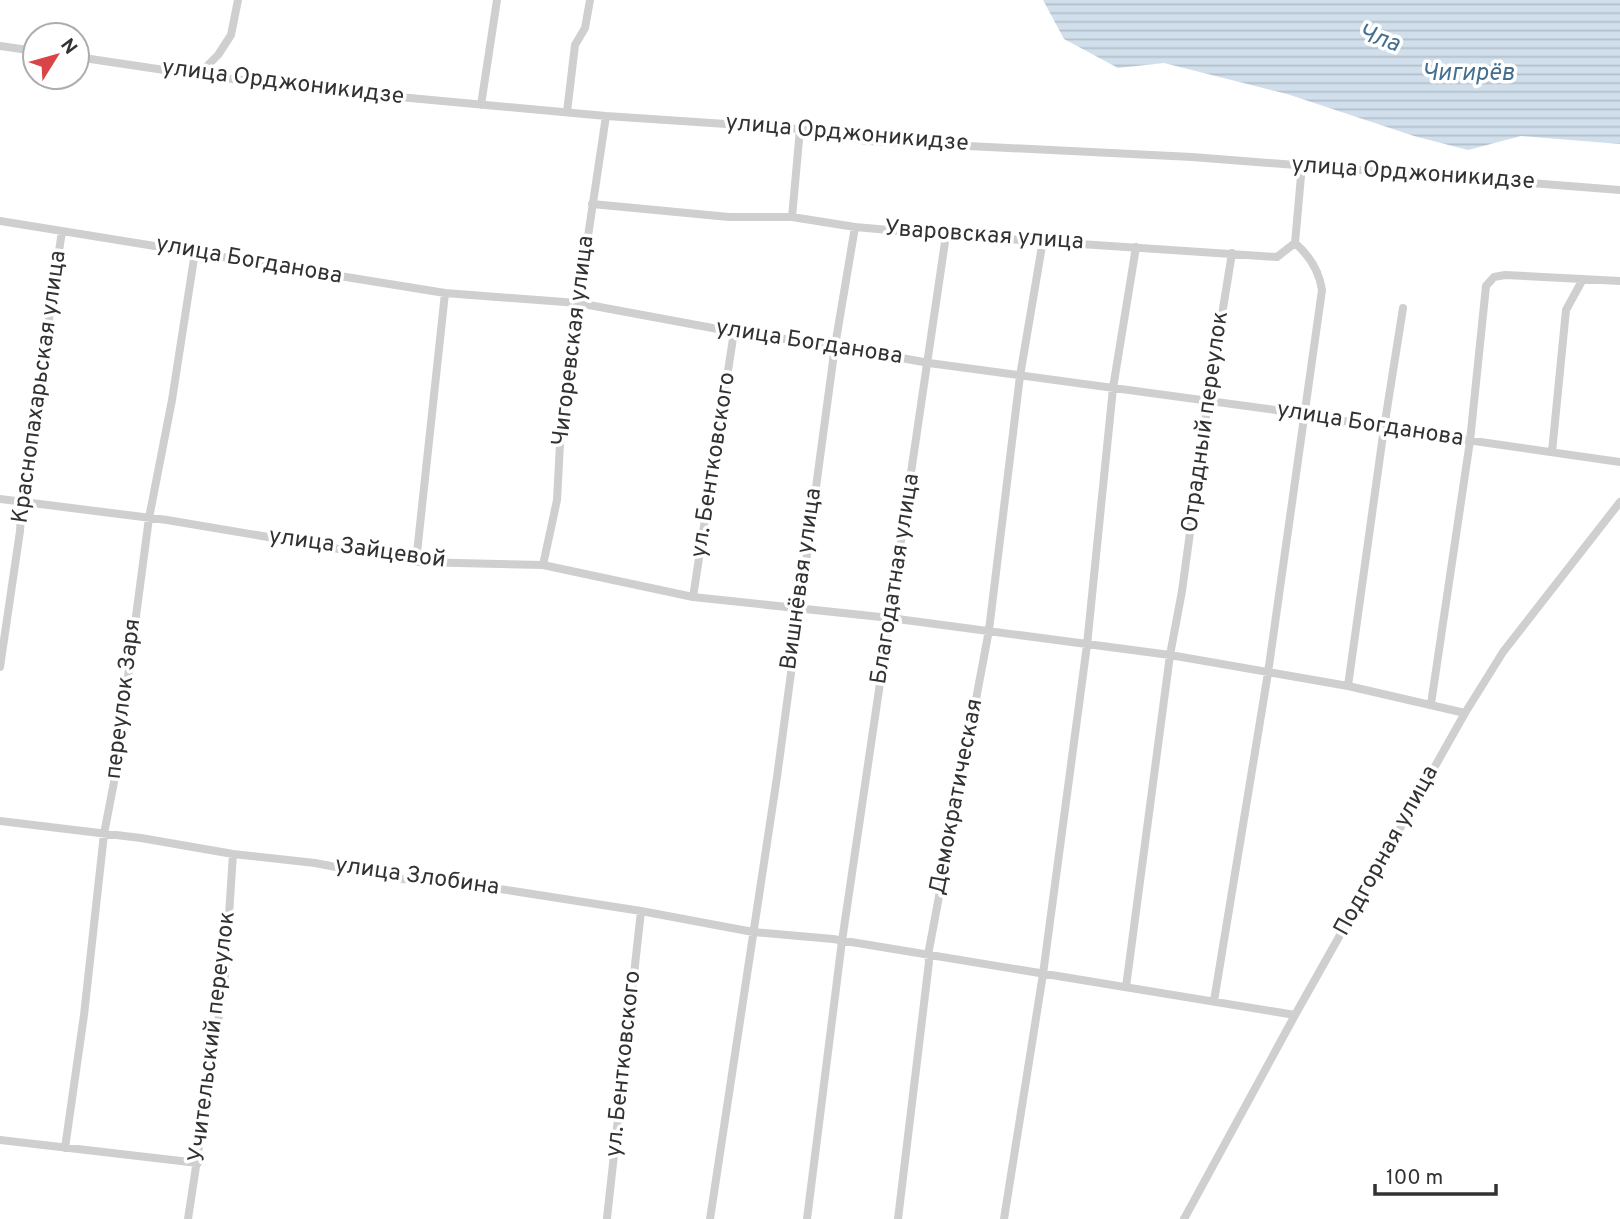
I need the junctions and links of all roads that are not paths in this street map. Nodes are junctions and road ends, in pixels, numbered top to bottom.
1 (238, 0) edge
2 (497, 0) edge
3 (590, 0) edge
4 (0, 46) edge
5 (21, 49) edge
6 (91, 59) edge
7 (198, 75) junction
8 (481, 105) junction
9 (567, 113) junction
10 (606, 116) junction
11 (800, 129) junction
12 (1301, 165) junction
13 (1620, 190) edge
14 (592, 204) junction
15 (792, 217) junction
16 (0, 221) edge
17 (855, 227) junction
18 (62, 231) junction
19 (946, 234) junction
20 (1043, 240) junction
21 (1295, 243) junction
22 (1136, 247) junction
23 (195, 252) junction
24 (1232, 253) junction
25 (1583, 279) junction
26 (1620, 281) edge
27 (445, 293) junction
28 (578, 303) junction
29 (1403, 308) dead end
30 (734, 332) junction
31 (835, 346) junction
32 (929, 363) junction
33 (1020, 376) junction
34 (1114, 387) junction
35 (1208, 401) junction
36 (1305, 414) junction
37 (1384, 428) junction
38 (1470, 441) junction
39 (1552, 452) junction
40 (1620, 462) edge
41 (0, 499) edge
42 (22, 502) junction
43 (1620, 502) edge
44 (149, 518) junction
45 (416, 562) junction
46 (543, 565) junction
47 (693, 597) junction
48 (798, 607) junction
49 (890, 618) junction
50 (989, 630) junction
51 (1087, 645) junction
52 (1170, 655) junction
53 (0, 667) edge
54 (1268, 673) junction
55 (1348, 686) junction
56 (1431, 704) junction
57 (1465, 713) junction
58 (0, 821) edge
59 (104, 834) junction
60 (233, 855) junction
61 (641, 911) junction
62 (752, 932) junction
63 (838, 940) junction
64 (928, 955) junction
65 (1043, 974) junction
66 (1126, 987) junction
67 (1214, 1002) junction
68 (1295, 1015) junction
69 (0, 1140) edge
70 (65, 1148) junction
71 (198, 1163) junction
72 (607, 1218) edge
73 (188, 1219) edge
74 (710, 1219) edge
75 (807, 1219) edge
76 (898, 1219) edge
77 (1004, 1219) edge
78 (1184, 1219) edge

1 - 7 street
2 - 8 street
3 - 9 street
4 - 5 street
6 - 7 street, улица Орджоникидзе
7 - 8 street, улица Орджоникидзе
8 - 9 street, улица Орджоникидзе
9 - 10 street, улица Орджоникидзе
10 - 11 street, улица Орджоникидзе
10 - 14 street, Чигоревская улица
11 - 12 street, улица Орджоникидзе
11 - 15 street
12 - 13 street, улица Орджоникидзе
12 - 21 street
14 - 15 street, Уваровская улица
14 - 28 street, Чигоревская улица
15 - 17 street, Уваровская улица
16 - 18 street, улица Богданова
17 - 19 street, Уваровская улица
17 - 31 street, Вишнёвая улица
18 - 23 street, улица Богданова
18 - 42 street, Краснопахарьская улица
19 - 20 street, Уваровская улица
19 - 32 street, Благодатная улица
20 - 22 street, Уваровская улица
20 - 33 street, Демократическая
21 - 24 street, Уваровская улица
21 - 36 street
22 - 24 street, Уваровская улица
22 - 34 street
23 - 27 street, улица Богданова
23 - 44 street, переулок Заря
24 - 35 street, Отрадный переулок
25 - 26 street
25 - 38 street
25 - 39 street
27 - 28 street, улица Богданова
27 - 45 street
28 - 30 street, улица Богданова
28 - 46 street, Чигоревская улица
29 - 37 street
30 - 31 street, улица Богданова
30 - 47 street, ул. Бентковского
31 - 32 street, улица Богданова
31 - 48 street, Вишнёвая улица
32 - 33 street, улица Богданова
32 - 49 street, Благодатная улица
33 - 34 street, улица Богданова
33 - 50 street, Демократическая
34 - 35 street, улица Богданова
34 - 51 street
35 - 36 street, улица Богданова
35 - 52 street, Отрадный переулок
36 - 37 street, улица Богданова
36 - 54 street
37 - 38 street, улица Богданова
37 - 55 street
38 - 39 street, улица Богданова
38 - 56 street
39 - 40 street, улица Богданова
41 - 42 street, улица Зайцевой
42 - 44 street, улица Зайцевой
42 - 53 street, Краснопахарьская улица
43 - 57 street, Подгорная улица
44 - 45 street, улица Зайцевой
44 - 59 street, переулок Заря
45 - 46 street, улица Зайцевой
46 - 47 street, улица Зайцевой
47 - 48 street, улица Зайцевой
48 - 49 street, улица Зайцевой
48 - 62 street, Вишнёвая улица
49 - 50 street, улица Зайцевой
49 - 63 street, Благодатная улица
50 - 51 street, улица Зайцевой
50 - 64 street, Демократическая
51 - 52 street, улица Зайцевой
51 - 65 street
52 - 54 street, улица Зайцевой
52 - 66 street, Отрадный переулок
54 - 55 street, улица Зайцевой
54 - 67 street
55 - 56 street, улица Зайцевой
56 - 57 street, улица Зайцевой
57 - 68 street, Подгорная улица
58 - 59 street, улица Злобина
59 - 60 street, улица Злобина
59 - 70 street, переулок Заря
60 - 61 street, улица Злобина
60 - 71 street, Учительский переулок
61 - 62 street, улица Злобина
61 - 72 street, ул. Бентковского
62 - 63 street, улица Злобина
62 - 74 street, Вишнёвая улица
63 - 64 street, улица Злобина
63 - 75 street, Благодатная улица
64 - 65 street, улица Злобина
64 - 76 street, Демократическая
65 - 66 street, улица Злобина
65 - 77 street
66 - 67 street, улица Злобина
67 - 68 street, улица Злобина
68 - 78 street, Подгорная улица
69 - 70 street
70 - 71 street
71 - 73 street, Учительский переулок

